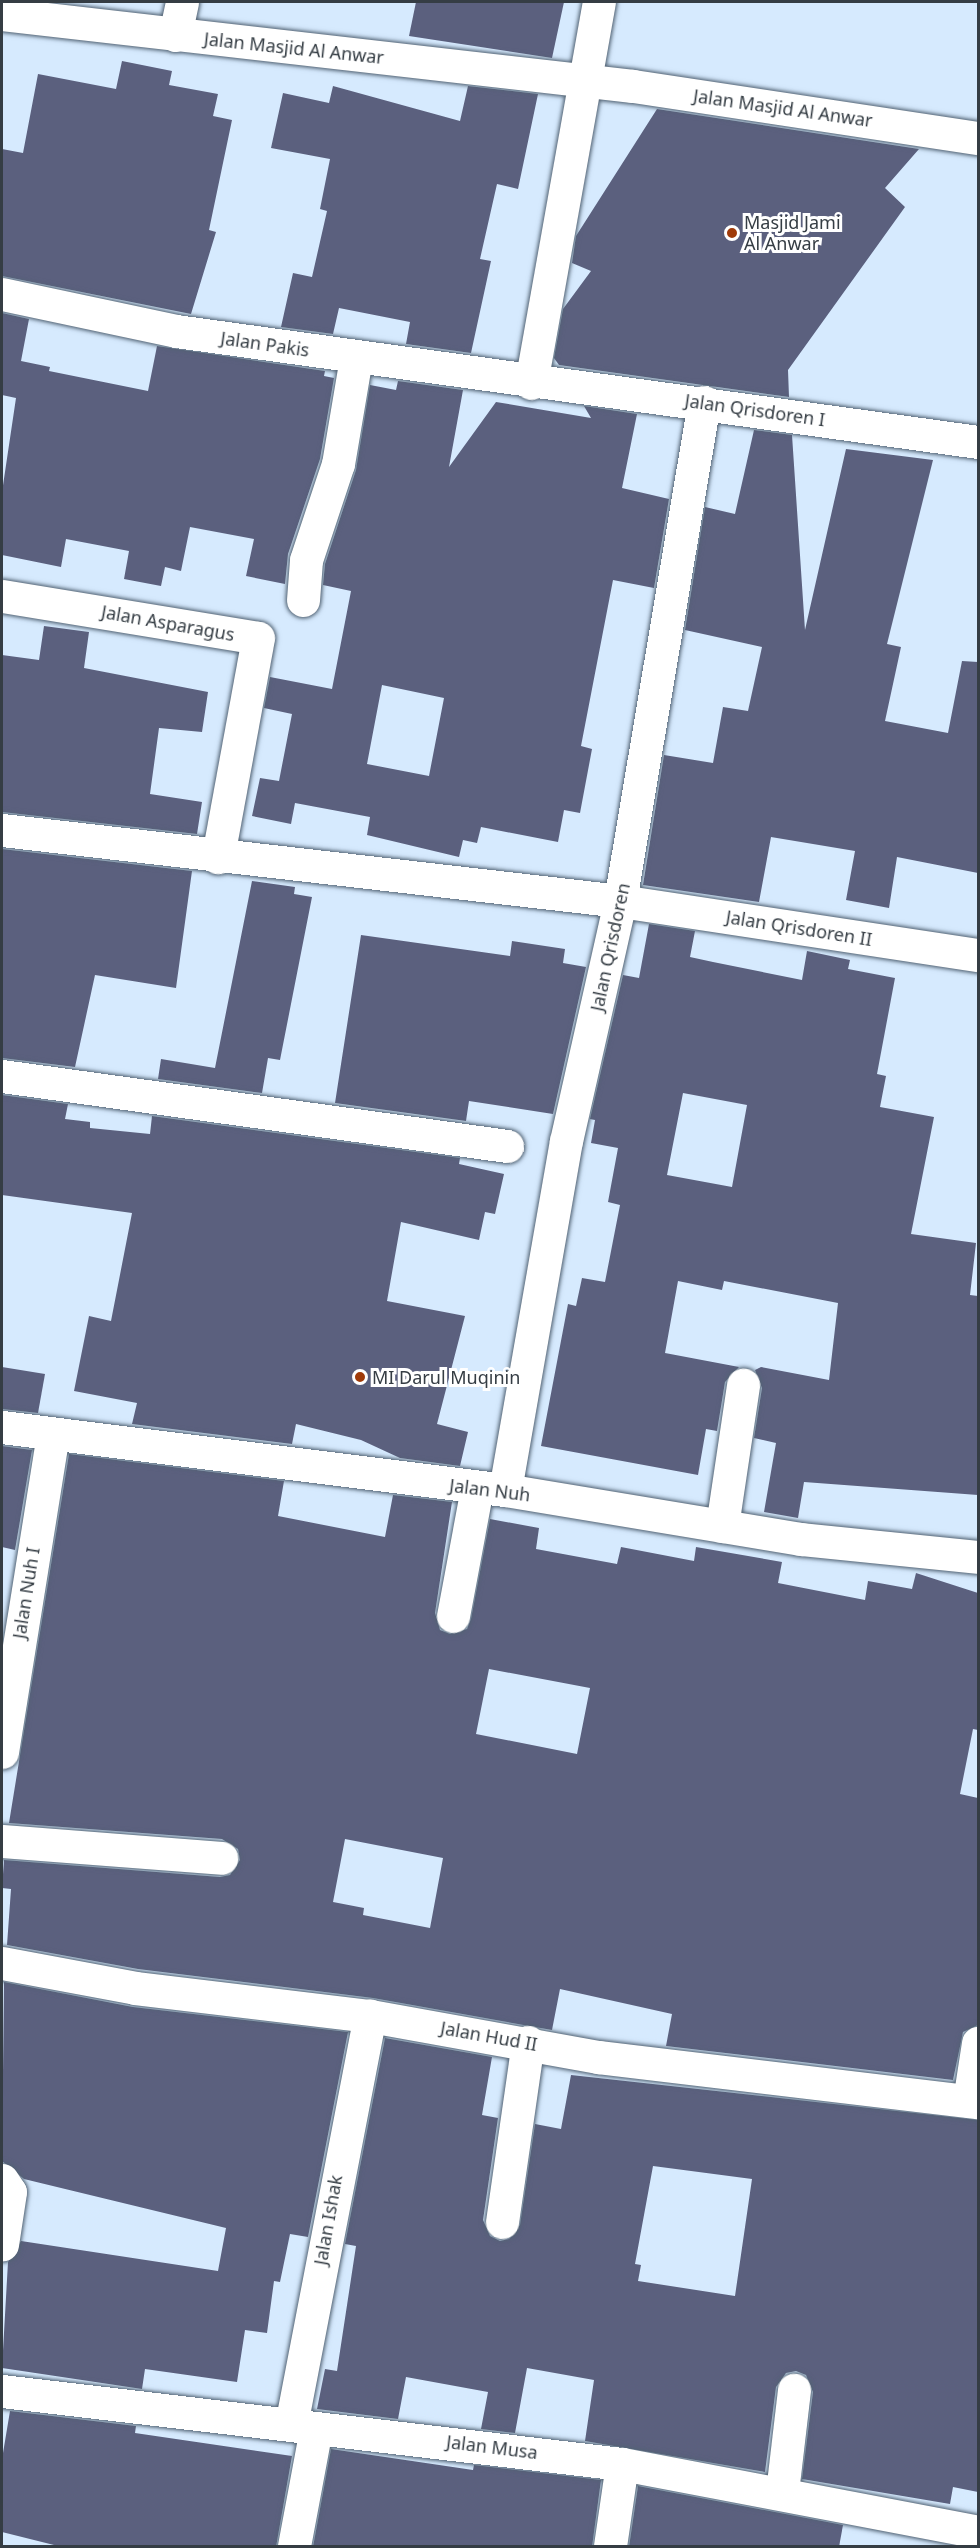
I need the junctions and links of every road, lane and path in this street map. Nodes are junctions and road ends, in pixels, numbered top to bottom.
1 (182, 2) edge
2 (599, 2) edge
3 (2, 14) edge
4 (175, 35) junction
5 (587, 81) junction
6 (978, 138) edge
7 (2, 294) edge
8 (356, 357) junction
9 (531, 383) junction
10 (704, 402) junction
11 (978, 442) edge
12 (2, 596) edge
13 (303, 600) dead end
14 (2, 830) edge
15 (218, 857) junction
16 (620, 901) junction
17 (978, 955) edge
18 (2, 1076) edge
19 (507, 1146) dead end
20 (743, 1385) dead end
21 (2, 1427) edge
22 (53, 1435) junction
23 (491, 1489) junction
24 (722, 1526) junction
25 (978, 1557) edge
26 (453, 1616) dead end
27 (2, 1752) edge
28 (2, 1841) edge
29 (221, 1858) dead end
30 (2, 1963) edge
31 (370, 2016) junction
32 (528, 2042) junction
33 (978, 2043) edge
34 (974, 2101) edge
35 (2, 2181) edge
36 (502, 2222) dead end
37 (2, 2244) edge
38 (795, 2390) dead end
39 (2, 2391) edge
40 (304, 2427) junction
41 (622, 2464) junction
42 (782, 2492) junction
43 (978, 2532) edge
44 (294, 2547) edge
45 (610, 2547) edge

1 - 4 street
2 - 5 street
3 - 4 street, Jalan Masjid Al Anwar
4 - 5 street, Jalan Masjid Al Anwar
5 - 6 street, Jalan Masjid Al Anwar
5 - 9 street
7 - 8 street, Jalan Pakis
8 - 9 street, Jalan Pakis
8 - 13 street
9 - 10 street, Jalan Qrisdoren I
10 - 11 street, Jalan Qrisdoren I
10 - 16 street, Jalan Qrisdoren
12 - 15 street, Jalan Asparagus
14 - 15 street
15 - 16 street
16 - 17 street, Jalan Qrisdoren II
16 - 23 street, Jalan Qrisdoren
18 - 19 street
20 - 24 street
21 - 22 street, Jalan Nuh
22 - 23 street, Jalan Nuh
22 - 27 street, Jalan Nuh I
23 - 24 street, Jalan Nuh
23 - 26 street, Jalan Qrisdoren
24 - 25 street, Jalan Nuh
28 - 29 street
30 - 31 street, Jalan Hud II
31 - 32 street, Jalan Hud II
31 - 40 street, Jalan Ishak
32 - 34 street, Jalan Hud II
32 - 36 street
33 - 34 street
35 - 37 street
38 - 42 street
39 - 40 street, Jalan Musa
40 - 41 street, Jalan Musa
40 - 44 street, Jalan Ishak
41 - 42 street, Jalan Musa
41 - 45 street
42 - 43 street, Jalan Musa

